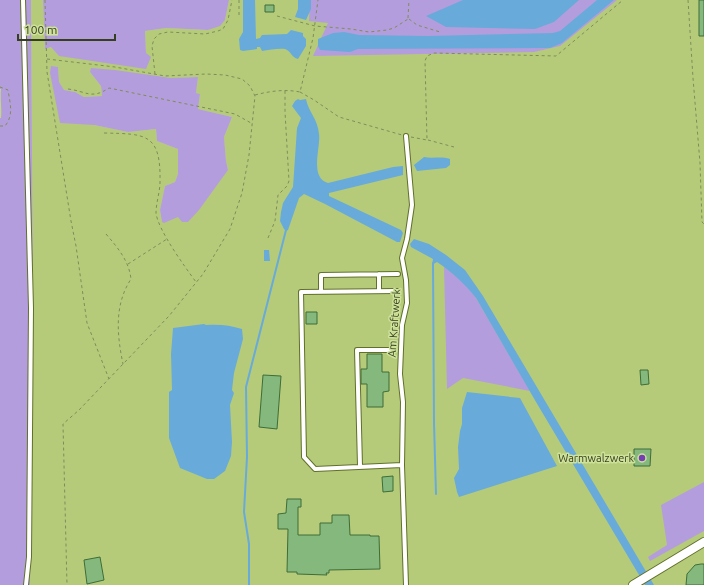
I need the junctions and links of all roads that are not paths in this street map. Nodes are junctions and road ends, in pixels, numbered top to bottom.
1 (23, 0) edge
2 (406, 136) road end
3 (378, 274) junction
4 (398, 274) dead end
5 (379, 291) junction
6 (397, 291) dead end
7 (321, 292) junction
8 (390, 350) dead end
9 (402, 465) junction
10 (360, 466) junction
11 (704, 542) edge
12 (26, 585) edge
13 (406, 585) edge
14 (634, 585) edge

1 - 12 lane
2 - 9 lane, Am Kraftwerk
3 - 4 lane
3 - 5 lane
3 - 7 lane
5 - 6 lane
5 - 7 lane
7 - 10 lane
8 - 10 lane
9 - 10 lane
9 - 13 lane, Am Kraftwerk
11 - 14 street

